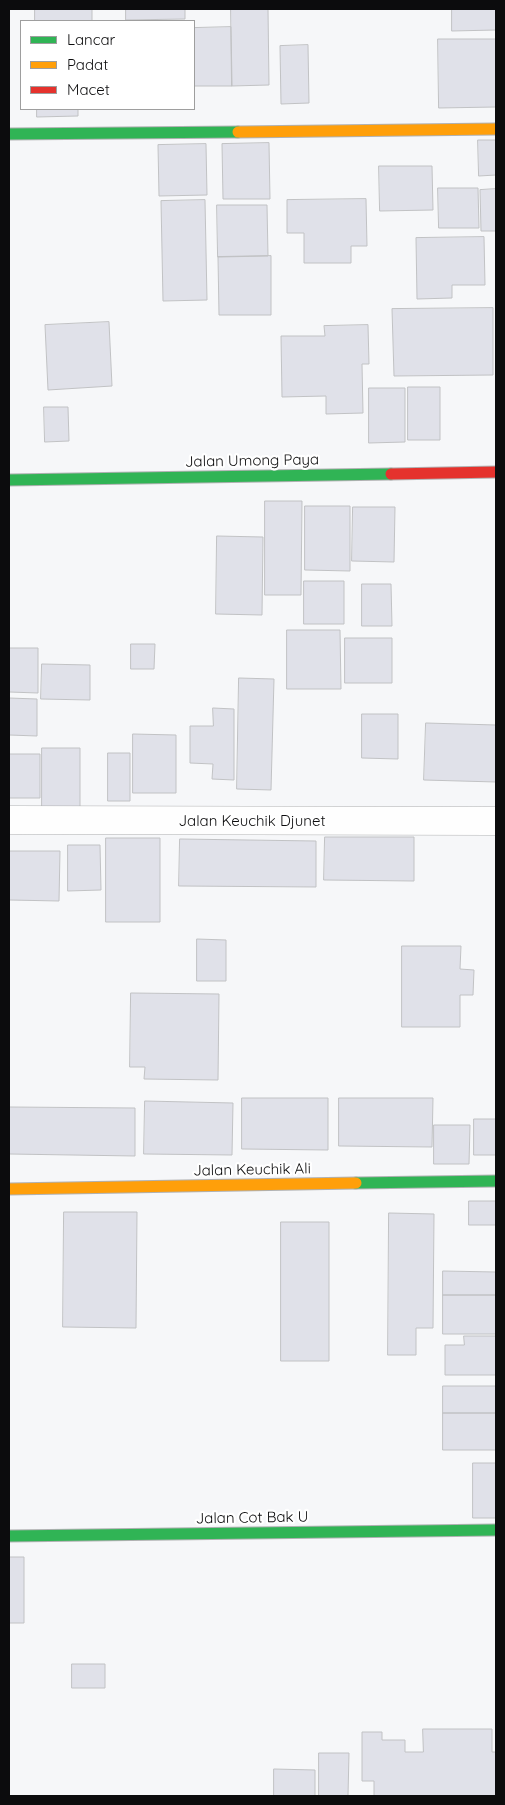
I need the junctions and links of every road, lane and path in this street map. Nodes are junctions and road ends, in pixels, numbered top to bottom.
1 (496, 129) edge
2 (9, 134) edge
3 (496, 472) edge
4 (9, 480) edge
5 (9, 820) edge
6 (496, 821) edge
7 (496, 1181) edge
8 (9, 1189) edge
9 (496, 1530) edge
10 (9, 1536) edge

1 - 2 street
3 - 4 street, Jalan Umong Paya
5 - 6 street, Jalan Keuchik Djunet
7 - 8 street, Jalan Keuchik Ali
9 - 10 street, Jalan Cot Bak U

